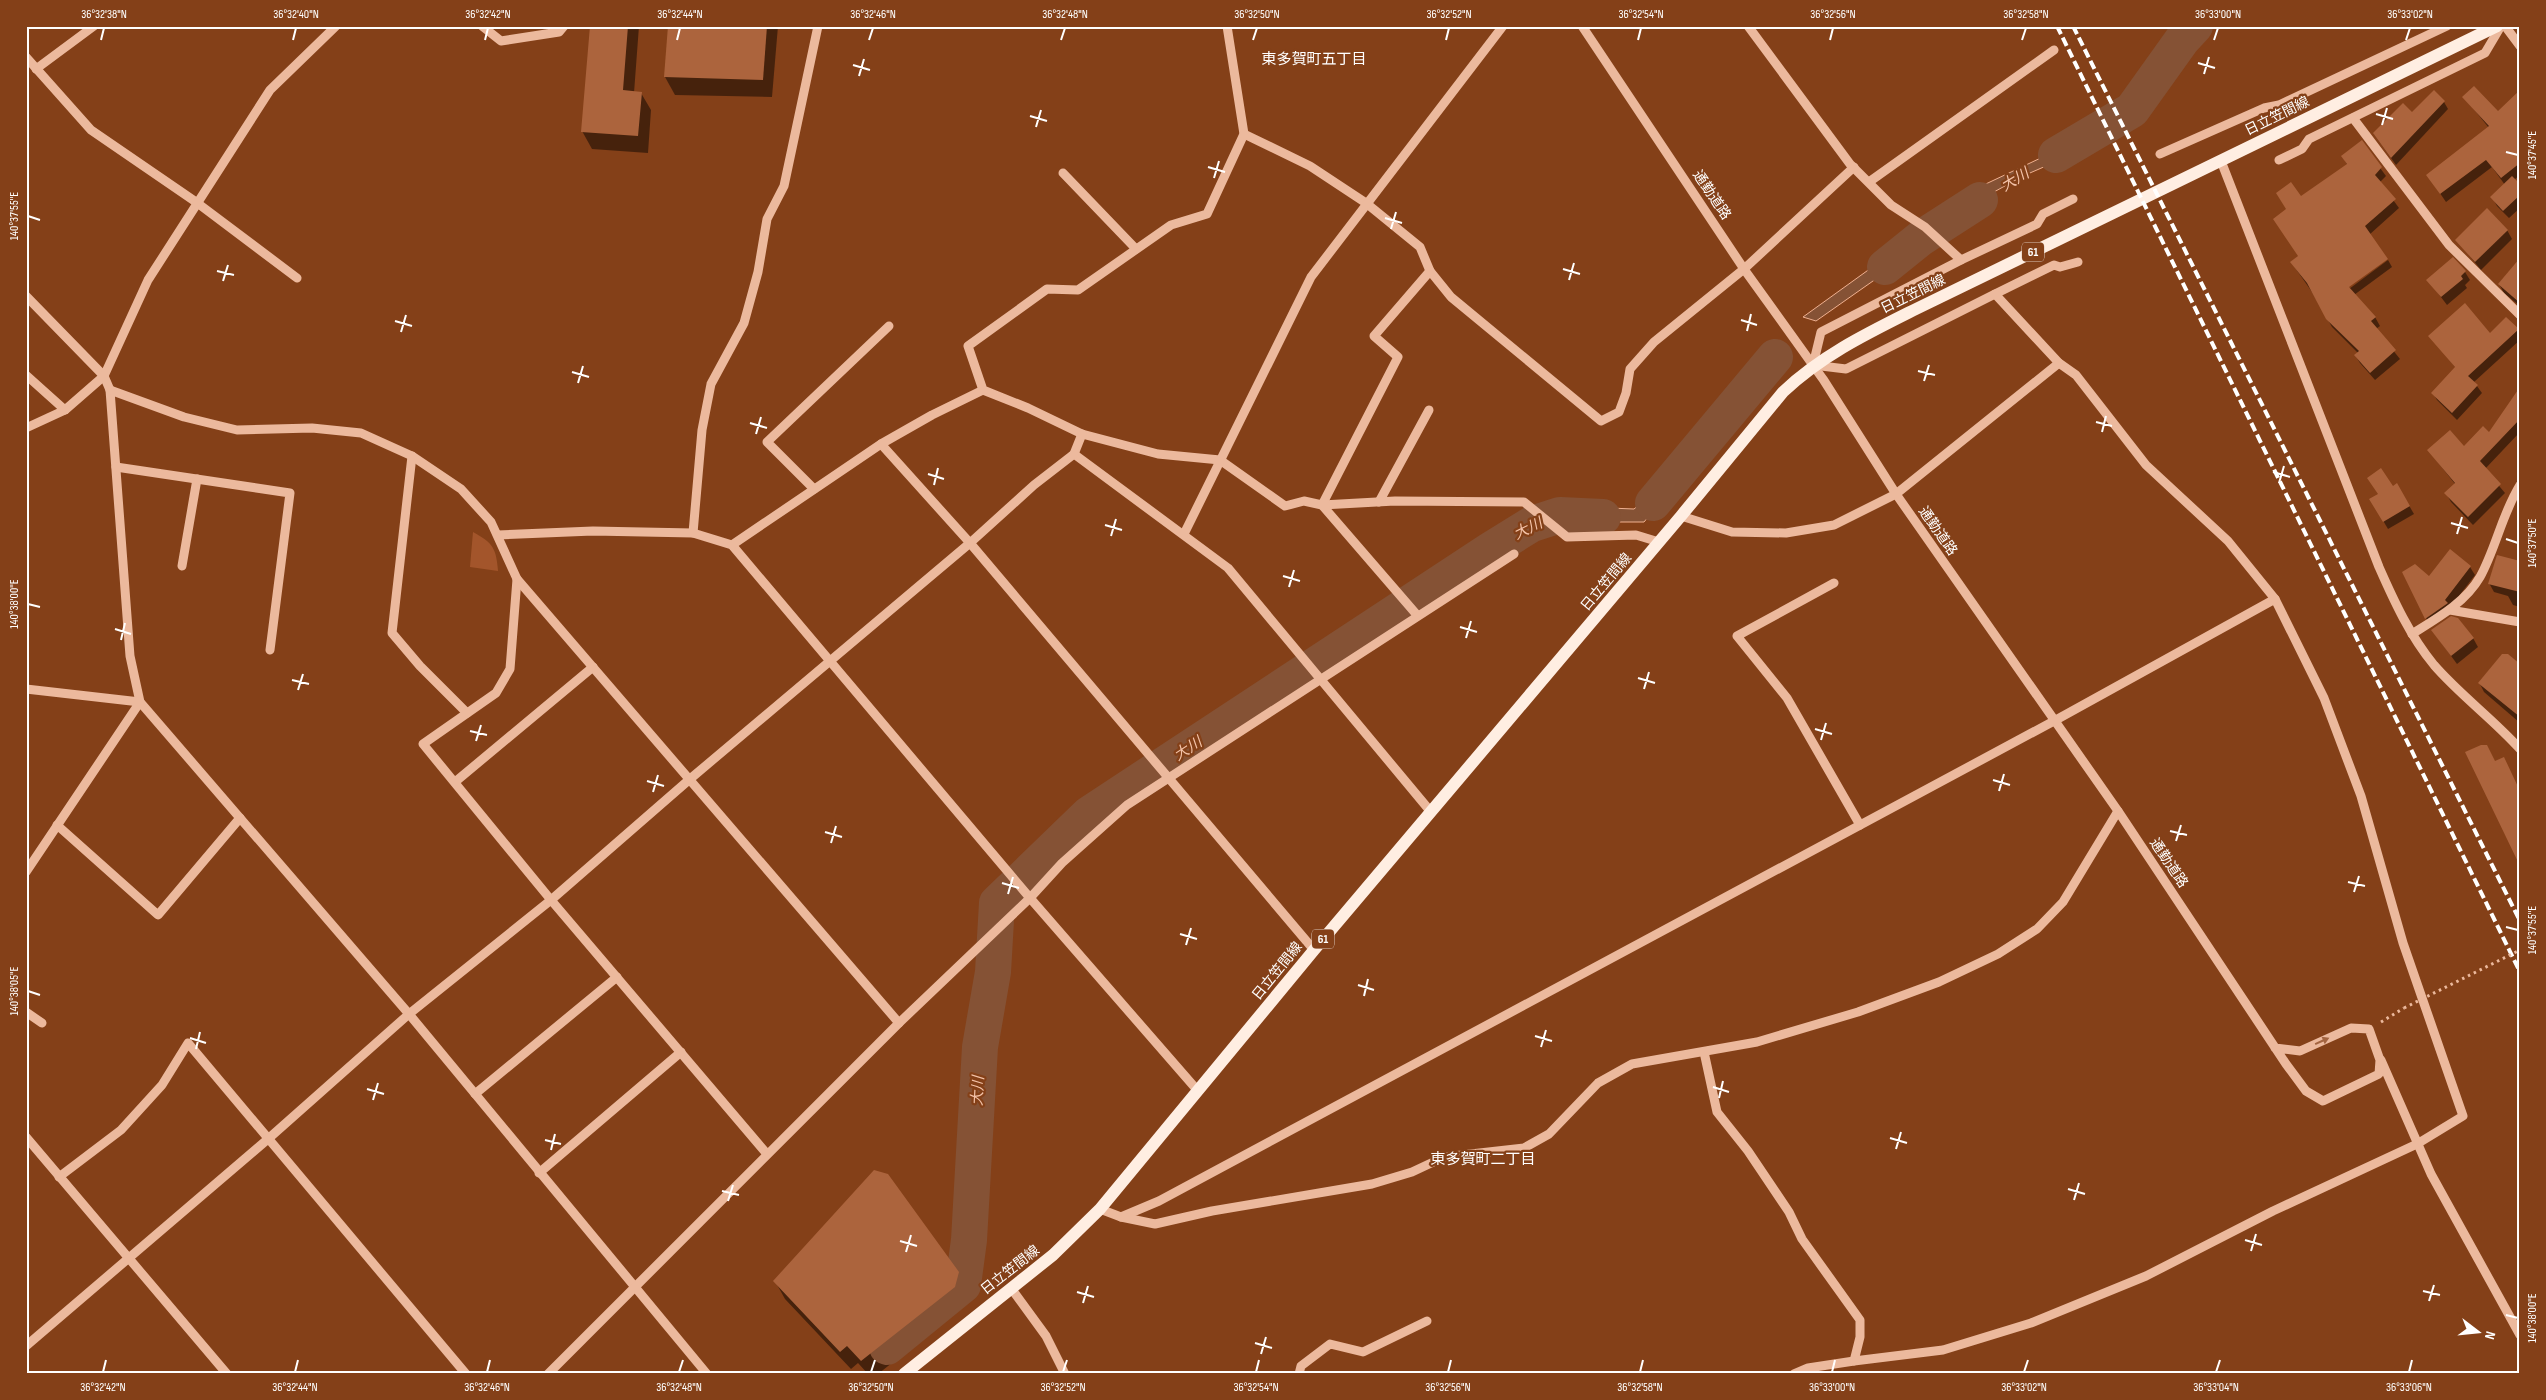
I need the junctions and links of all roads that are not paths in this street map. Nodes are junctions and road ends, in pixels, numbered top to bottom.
1 (94, 26) edge
2 (482, 26) edge
3 (564, 26) edge
4 (818, 26) edge
5 (1227, 26) edge
6 (1503, 26) edge
7 (1582, 26) edge
8 (1748, 26) edge
9 (2447, 26) edge
10 (2497, 26) edge
11 (2503, 26) edge
12 (331, 28) edge
13 (2520, 46) edge
14 (2054, 50) dead end
15 (26, 57) edge
16 (36, 69) junction
17 (2353, 118) junction
18 (1244, 134) junction
19 (2160, 154) dead end
20 (2279, 160) dead end
21 (2221, 161) junction
22 (1854, 167) junction
23 (1063, 173) dead end
24 (1869, 182) junction
25 (2073, 199) dead end
26 (196, 202) junction
27 (1366, 203) junction
28 (1136, 249) junction
29 (1961, 260) junction
30 (2078, 262) dead end
31 (1744, 269) junction
32 (1430, 271) junction
33 (297, 278) dead end
34 (1995, 294) junction
35 (26, 296) edge
36 (2520, 315) edge
37 (889, 326) dead end
38 (2059, 364) junction
39 (1814, 365) junction
40 (26, 375) edge
41 (104, 376) junction
42 (110, 390) junction
43 (983, 390) junction
44 (65, 410) junction
45 (1429, 410) dead end
46 (26, 428) edge
47 (1082, 434) junction
48 (881, 444) junction
49 (1074, 454) junction
50 (412, 456) junction
51 (1220, 460) junction
52 (116, 466) junction
53 (197, 479) junction
54 (2520, 485) edge
55 (814, 489) junction
56 (1896, 494) junction
57 (1379, 502) junction
58 (1322, 505) junction
59 (1681, 516) junction
60 (694, 533) junction
61 (1184, 534) junction
62 (498, 535) junction
63 (1659, 542) junction
64 (970, 543) junction
65 (732, 545) junction
66 (1514, 554) dead end
67 (182, 566) dead end
68 (517, 579) junction
69 (1834, 583) dead end
70 (2275, 600) junction
71 (2450, 610) junction
72 (1414, 612) junction
73 (2520, 622) edge
74 (2412, 634) junction
75 (270, 650) dead end
76 (830, 661) junction
77 (593, 667) junction
78 (1318, 676) junction
79 (26, 689) edge
80 (140, 702) junction
81 (467, 713) junction
82 (2054, 721) junction
83 (2520, 749) edge
84 (1164, 775) junction
85 (690, 779) junction
86 (455, 782) junction
87 (2118, 811) junction
88 (1431, 812) junction
89 (240, 818) junction
90 (57, 825) junction
91 (1860, 825) junction
92 (26, 872) edge
93 (1030, 898) junction
94 (551, 900) junction
95 (1314, 950) junction
96 (617, 977) junction
97 (26, 1012) edge
98 (408, 1014) junction
99 (42, 1023) dead end
100 (899, 1023) junction
101 (2275, 1048) junction
102 (680, 1052) junction
103 (1704, 1052) junction
104 (2380, 1060) junction
105 (1198, 1092) junction
106 (475, 1094) junction
107 (26, 1136) edge
108 (268, 1139) junction
109 (2417, 1144) junction
110 (767, 1154) junction
111 (539, 1173) junction
112 (59, 1177) junction
113 (1100, 1209) junction
114 (1121, 1217) junction
115 (129, 1259) junction
116 (1011, 1288) junction
117 (635, 1289) junction
118 (1427, 1322) dead end
119 (2520, 1334) edge
120 (26, 1346) edge
121 (1854, 1361) junction
122 (227, 1374) edge
123 (466, 1374) edge
124 (548, 1374) edge
125 (707, 1374) edge
126 (904, 1374) edge
127 (1065, 1374) edge
128 (1299, 1374) edge
129 (1794, 1374) edge

1 - 16 street
2 - 3 street
4 - 60 street
5 - 18 street
6 - 27 street
7 - 31 street, 通勤道路
8 - 22 street
9 - 19 street
10 - 21 main road, 日立笠間線 / 61
11 - 13 street
11 - 17 street
12 - 26 street
14 - 24 street
15 - 16 street
16 - 26 street
17 - 20 street
17 - 36 street
18 - 27 street
18 - 28 street
21 - 39 main road, 日立笠間線 / 61
21 - 74 street
22 - 24 street
22 - 31 street
23 - 28 street
24 - 29 street
25 - 29 street
26 - 33 street
26 - 41 street
27 - 32 street
27 - 51 street
28 - 43 street
29 - 39 street
30 - 34 street
31 - 32 street
31 - 39 street, 通勤道路
32 - 58 street
34 - 38 street
34 - 39 street
35 - 41 street
37 - 55 street
38 - 56 street
38 - 70 street
39 - 56 street, 通勤道路
39 - 59 main road, 日立笠間線 / 61
40 - 44 street
41 - 42 street
41 - 44 street
42 - 50 street
42 - 52 street
43 - 47 street
43 - 48 street
44 - 46 street
45 - 57 street
47 - 49 street
47 - 51 street
48 - 55 street
48 - 64 street
49 - 61 street
49 - 64 street
50 - 62 street
50 - 81 street
51 - 58 street
51 - 61 street
52 - 53 street
52 - 80 street
53 - 67 street
53 - 75 street
54 - 71 street
55 - 65 street
56 - 59 street
56 - 82 street, 通勤道路
57 - 58 street
57 - 63 street
58 - 72 street
59 - 63 main road, 日立笠間線 / 61
60 - 62 street
60 - 65 street
61 - 78 street
62 - 68 street
63 - 88 main road, 日立笠間線 / 61
64 - 76 street
64 - 84 street
65 - 76 street
66 - 72 street
68 - 77 street
68 - 81 street
69 - 91 street
70 - 82 street
70 - 109 street
71 - 73 street
71 - 74 street
72 - 78 street
74 - 83 street
76 - 85 street
76 - 93 street
77 - 85 street
77 - 86 street
78 - 84 street
78 - 88 street
79 - 80 street
80 - 89 street
80 - 90 street
81 - 86 street
82 - 87 street, 通勤道路
82 - 91 street
84 - 93 street
84 - 95 street
85 - 94 street
85 - 100 street
86 - 94 street
87 - 101 street, 通勤道路
87 - 103 street
88 - 95 main road, 日立笠間線 / 61
89 - 90 street
89 - 98 street
90 - 92 street
91 - 114 street
93 - 100 street
93 - 105 street
94 - 96 street
94 - 98 street
95 - 105 main road, 日立笠間線 / 61
96 - 102 street
96 - 106 street
97 - 99 street
98 - 106 street
98 - 108 street
100 - 110 street
101 -> 104 street
101 - 104 street, 通勤道路
102 - 110 street
102 - 111 street
103 - 114 street
103 - 121 street
104 - 109 street
105 - 113 main road, 日立笠間線 / 61
106 - 111 street
107 - 112 street
108 - 112 street
108 - 115 street
108 - 123 street
109 - 119 street
109 - 121 street
110 - 117 street
111 - 117 street
112 - 115 street
113 - 114 street
113 - 116 main road, 日立笠間線 / 61
115 - 120 street
115 - 122 street
116 - 126 main road, 日立笠間線 / 61
116 - 127 street
117 - 124 street
117 - 125 street
118 - 128 street
121 - 129 street

